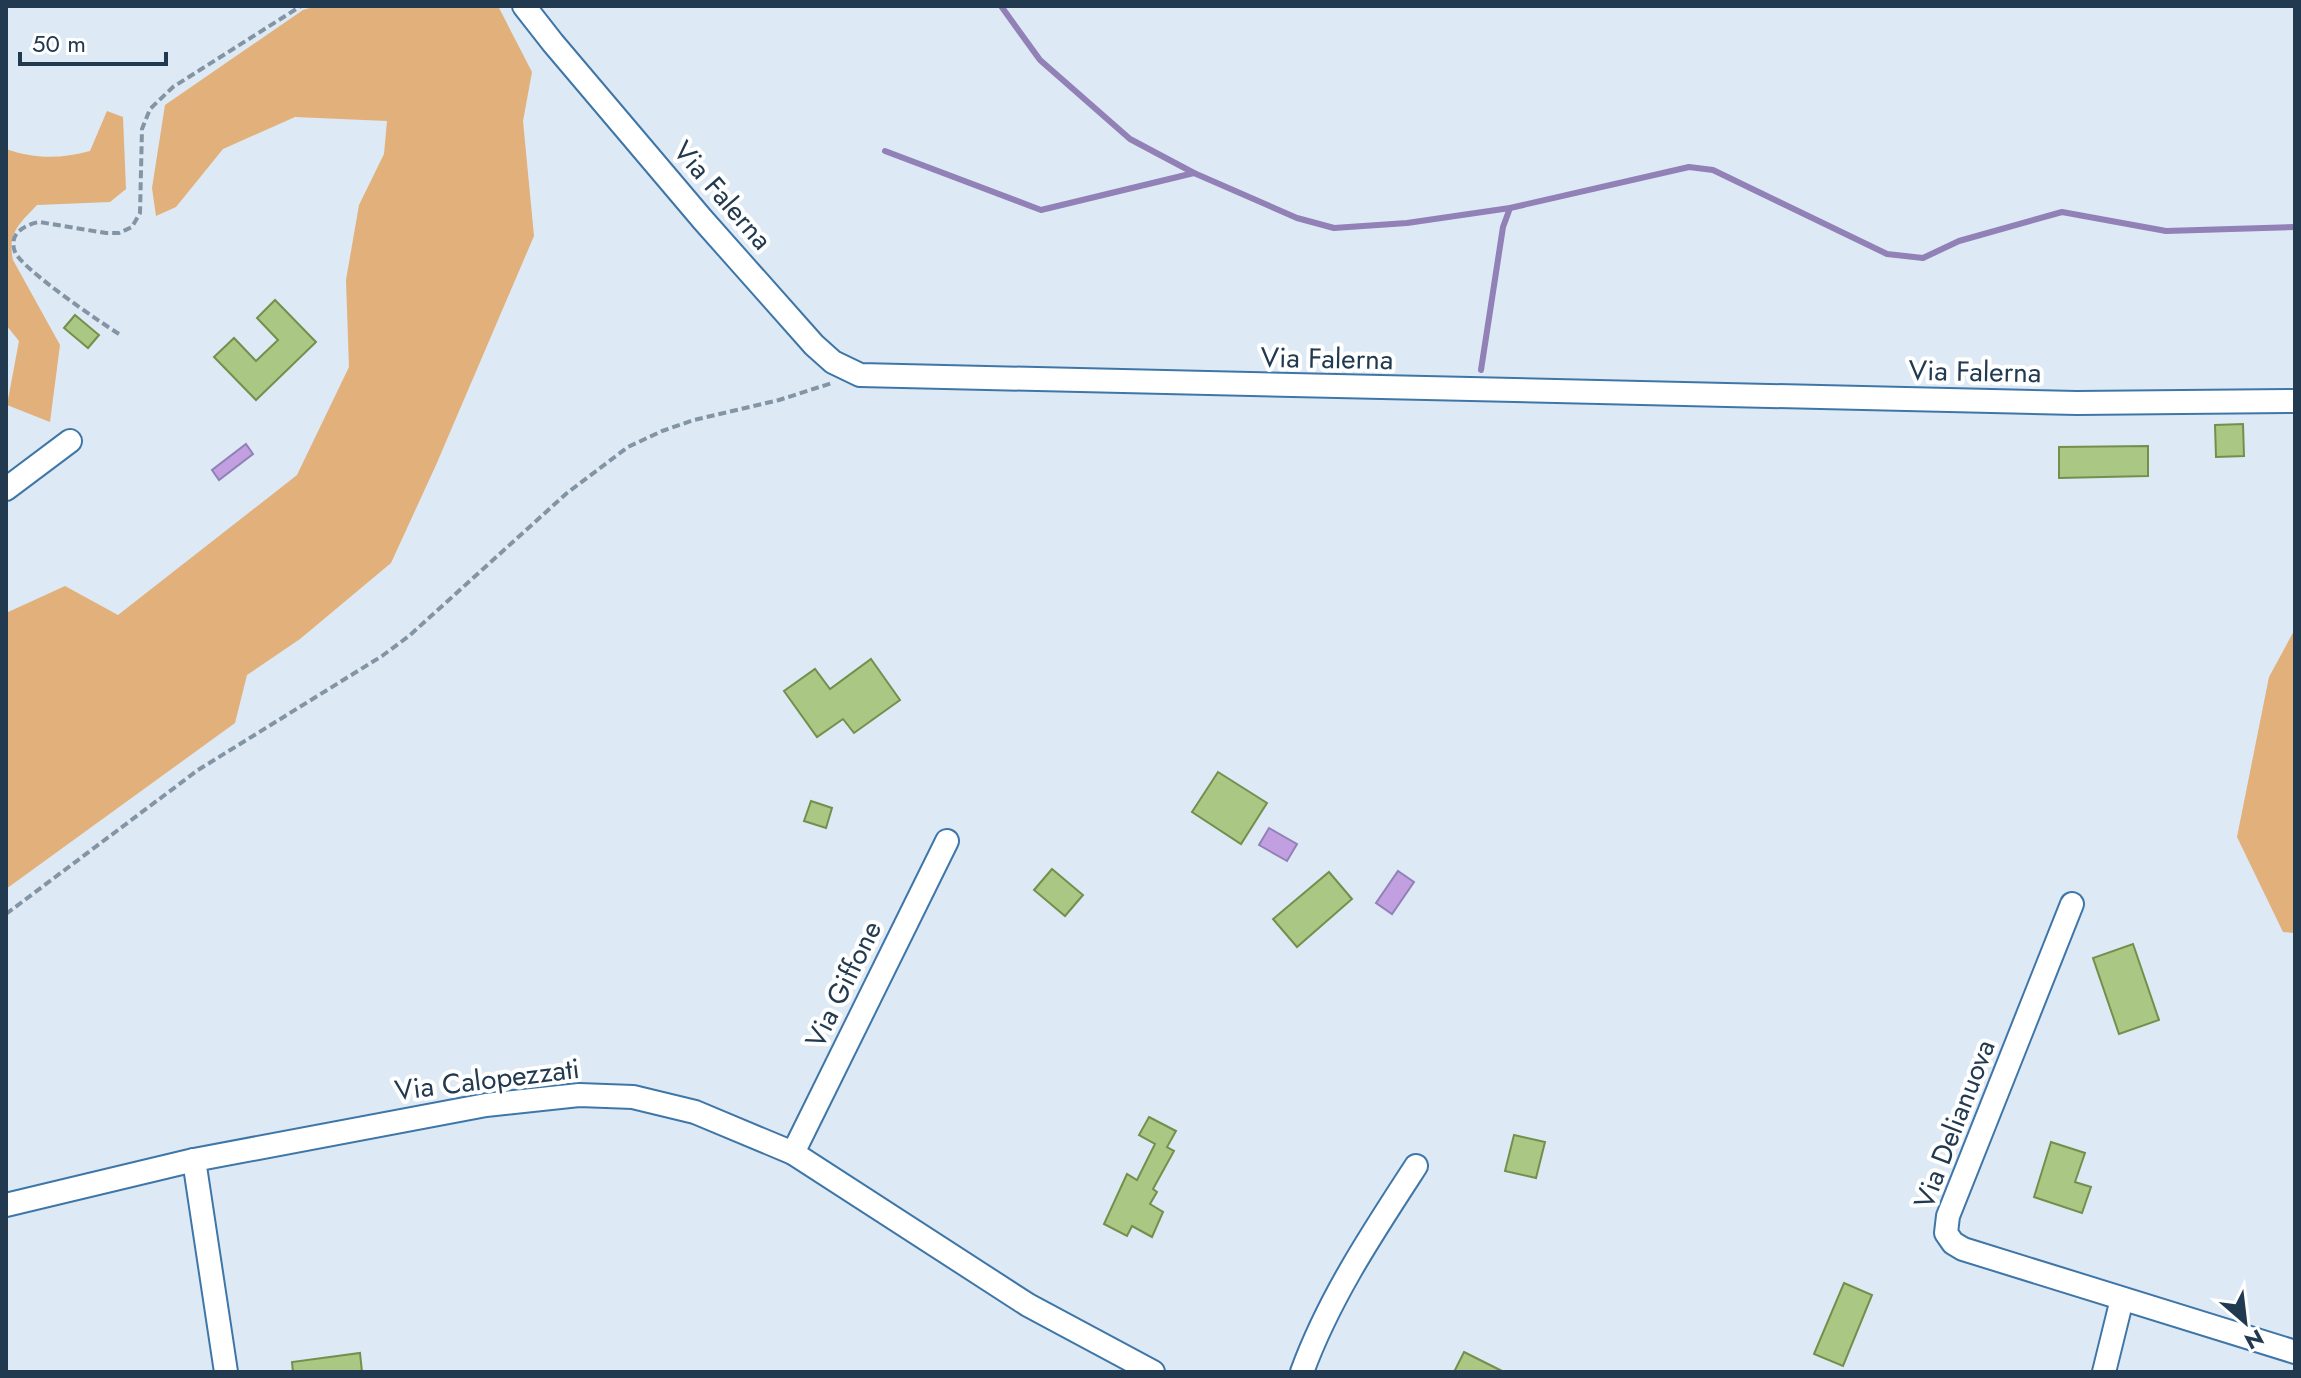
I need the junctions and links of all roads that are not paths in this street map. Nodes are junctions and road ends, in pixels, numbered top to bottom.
1 (524, 6) edge
2 (2295, 401) edge
3 (70, 441) dead end
4 (6, 489) edge
5 (947, 841) dead end
6 (2072, 904) dead end
7 (793, 1153) junction
8 (194, 1160) junction
9 (1416, 1166) dead end
10 (6, 1205) edge
11 (2122, 1299) junction
12 (2295, 1352) edge
13 (226, 1372) edge
14 (1153, 1372) edge
15 (1302, 1372) edge
16 (2104, 1372) edge

1 - 2 street, Via Falerna
3 - 4 street
5 - 7 street, Via Giffone
6 - 11 street, Via Delianuova
7 - 8 street, Via Calopezzati
7 - 14 street, Via Calopezzati
8 - 10 street, Via Calopezzati
8 - 13 street
9 - 15 street
11 - 12 street
11 - 16 street

